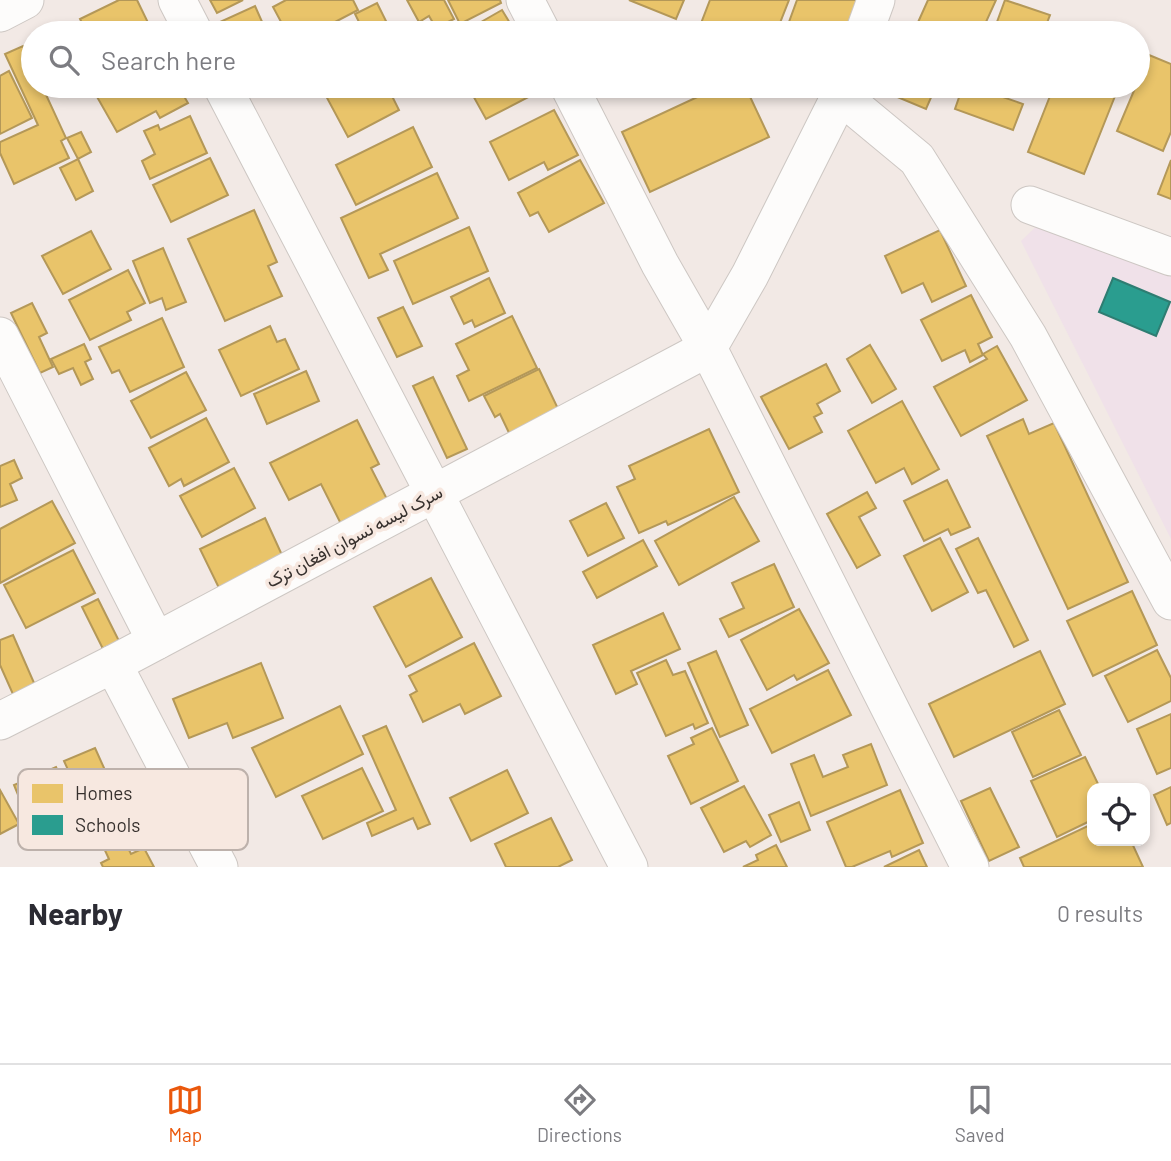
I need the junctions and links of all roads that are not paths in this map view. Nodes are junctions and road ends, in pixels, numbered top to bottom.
1 (25, 0) edge
2 (177, 0) edge
3 (525, 0) edge
4 (876, 0) edge
5 (0, 13) edge
6 (188, 21) edge
7 (536, 21) edge
8 (868, 21) edge
9 (228, 98) edge
10 (575, 98) edge
11 (839, 98) edge
12 (851, 98) edge
13 (1030, 205) dead end
14 (1171, 257) edge
15 (0, 336) edge
16 (708, 348) junction
17 (434, 493) junction
18 (1171, 600) edge
19 (156, 641) junction
20 (113, 664) junction
21 (0, 721) edge
22 (168, 769) edge
23 (210, 850) edge
24 (219, 867) edge
25 (629, 867) edge
26 (970, 867) edge

1 - 5 street
2 - 6 street
3 - 7 street
4 - 8 street
9 - 17 street
10 - 16 street
11 - 16 street
12 - 18 street
13 - 14 street
15 - 19 street
16 - 17 street, سرک لیسه نسوان افغان‌ ترک
16 - 26 street
17 - 19 street, سرک لیسه نسوان افغان‌ ترک
17 - 25 street
19 - 20 street, سرک لیسه نسوان افغان‌ ترک
20 - 21 street, سرک لیسه نسوان افغان‌ ترک
20 - 22 street
23 - 24 street

